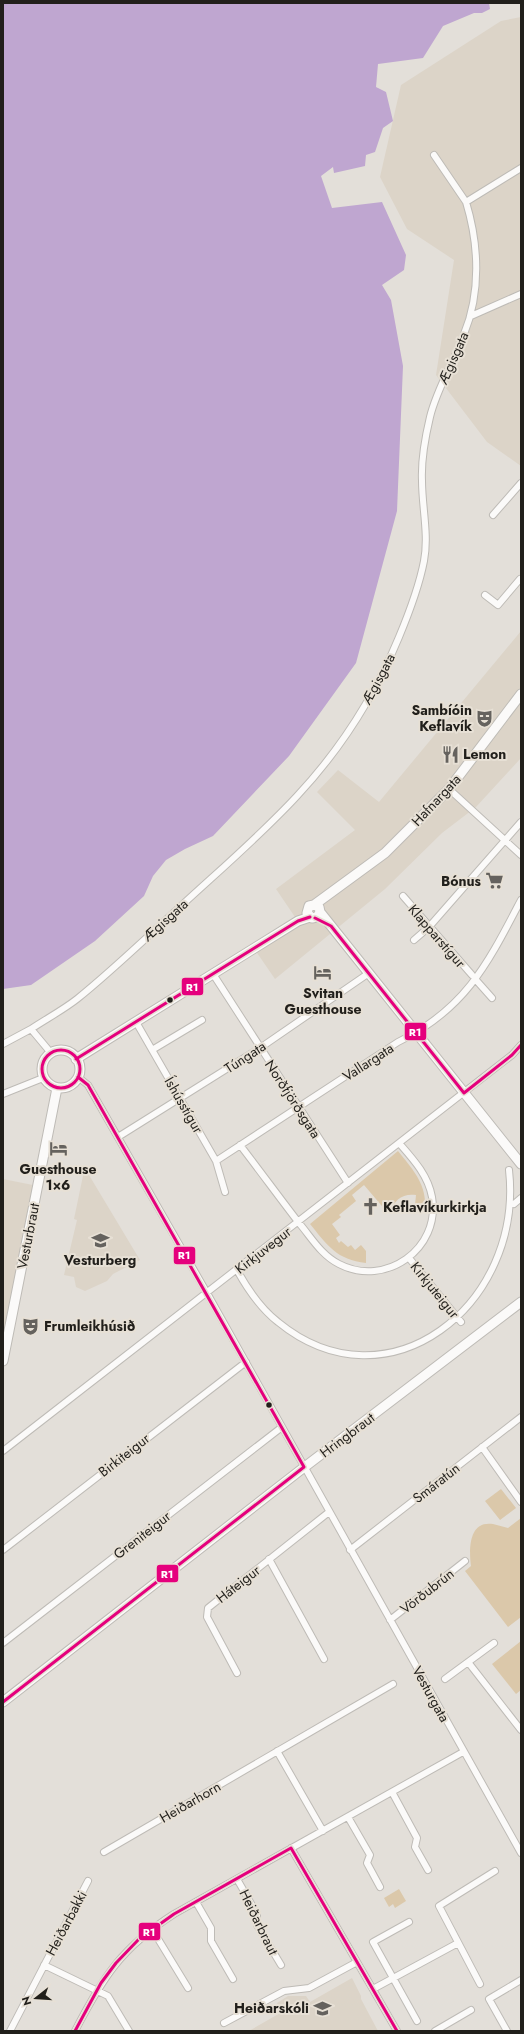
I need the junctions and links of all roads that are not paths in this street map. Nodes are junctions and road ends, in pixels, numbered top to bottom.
1 (434, 155) dead end
2 (521, 168) edge
3 (466, 202) junction
4 (521, 294) edge
5 (471, 316) junction
6 (521, 483) edge
7 (493, 515) dead end
8 (521, 578) edge
9 (485, 595) dead end
10 (521, 694) edge
11 (449, 789) junction
12 (521, 822) edge
13 (505, 840) junction
14 (521, 855) edge
15 (402, 896) dead end
16 (521, 900) edge
17 (314, 912) junction
18 (429, 927) junction
19 (414, 940) dead end
20 (369, 973) junction
21 (213, 974) junction
22 (474, 978) junction
23 (492, 998) dead end
24 (202, 1020) dead end
25 (136, 1022) junction
26 (31, 1029) junction
27 (417, 1033) junction
28 (3, 1044) edge
29 (521, 1045) edge
30 (260, 1048) junction
31 (152, 1050) junction
32 (51, 1053) junction
33 (76, 1058) junction
34 (78, 1077) junction
35 (43, 1078) junction
36 (57, 1088) junction
37 (464, 1093) junction
38 (3, 1094) edge
39 (180, 1098) junction
40 (298, 1107) junction
41 (118, 1137) junction
42 (399, 1143) junction
43 (240, 1145) junction
44 (216, 1161) junction
45 (521, 1164) edge
46 (509, 1170) dead end
47 (348, 1183) junction
48 (225, 1192) dead end
49 (521, 1198) edge
50 (514, 1204) junction
51 (298, 1222) junction
52 (513, 1226) dead end
53 (409, 1258) junction
54 (237, 1270) junction
55 (208, 1293) junction
56 (521, 1302) edge
57 (3, 1361) edge
58 (246, 1362) junction
59 (521, 1417) edge
60 (282, 1427) junction
61 (482, 1447) junction
62 (3, 1451) edge
63 (304, 1467) junction
64 (521, 1502) edge
65 (329, 1512) junction
66 (3, 1550) edge
67 (350, 1550) junction
68 (269, 1559) junction
69 (465, 1561) dead end
70 (390, 1620) junction
71 (3, 1643) edge
72 (494, 1643) dead end
73 (324, 1659) dead end
74 (468, 1662) junction
75 (237, 1673) dead end
76 (445, 1679) dead end
77 (392, 1684) dead end
78 (3, 1702) edge
79 (521, 1730) edge
80 (277, 1752) junction
81 (464, 1752) junction
82 (392, 1792) junction
83 (348, 1817) junction
84 (323, 1831) junction
85 (291, 1848) junction
86 (104, 1852) dead end
87 (521, 1853) edge
88 (428, 1870) dead end
89 (495, 1871) dead end
90 (237, 1879) junction
91 (88, 1881) dead end
92 (380, 1887) dead end
93 (196, 1902) junction
94 (409, 1922) dead end
95 (152, 1929) junction
96 (458, 1943) junction
97 (357, 1962) junction
98 (44, 1965) junction
99 (281, 1965) dead end
100 (393, 1978) junction
101 (233, 1979) dead end
102 (521, 1980) edge
103 (480, 1984) dead end
104 (188, 1988) dead end
105 (96, 1990) junction
106 (373, 1990) junction
107 (471, 2010) dead end
108 (417, 2021) dead end
109 (224, 2023) dead end
110 (10, 2031) edge
111 (75, 2031) edge
112 (129, 2031) edge
113 (397, 2031) edge
114 (435, 2031) edge
115 (507, 2031) edge

1 - 3 street, Ægisgata
2 - 3 street
3 - 5 street, Ægisgata
4 - 5 street
5 - 26 street, Ægisgata
6 - 7 street
8 - 9 street
10 - 11 street, Hafnargata
11 - 13 street
11 - 17 street, Hafnargata
12 - 13 street
13 - 14 street
13 - 18 street
15 - 18 street, Klapparstígur
16 - 22 street, Vallargata
17 - 20 street
17 - 21 street, Hafnargata
18 - 19 street
18 - 22 street, Klapparstígur
20 - 27 street
20 - 30 street, Túngata
21 - 25 street, Hafnargata
21 - 30 street, Norðfjörðsgata
22 - 23 street, Klapparstígur
22 - 27 street, Vallargata
24 - 31 street
25 - 31 street, Íshússtígur
25 - 33 street, Hafnargata
26 - 28 street, Ægisgata
26 - 32 street
27 - 37 street
27 - 40 street, Vallargata
29 - 37 street, Kirkjuvegur
30 - 39 street, Túngata
30 - 40 street, Norðfjörðsgata
31 - 39 street, Íshússtígur
32 - 33 street
32 - 35 street
33 - 34 street
34 - 36 street
34 - 41 street, Vesturgata
35 - 36 street
35 - 38 street
36 - 57 street, Vesturbraut
37 - 42 street, Kirkjuvegur
37 - 45 street
39 - 41 street, Túngata
39 - 44 street, Íshússtígur
40 - 43 street, Vallargata
40 - 47 street, Norðfjörðsgata
41 - 55 street, Vesturgata
42 - 47 street, Kirkjuvegur
42 - 53 street, Kirkjuteigur
43 - 44 street, Vallargata
43 - 51 street, Kirkjuteigur
44 - 48 street, Íshússtígur
46 - 50 street
47 - 51 street, Kirkjuvegur
49 - 50 street
50 - 52 street
51 - 53 street, Kirkjuteigur
51 - 54 street, Kirkjuvegur
53 - 54 street, Kirkjuteigur
54 - 55 street, Kirkjuvegur
55 - 58 street, Vesturgata
55 - 62 street, Kirkjuvegur
56 - 63 street, Hringbraut
58 - 60 street, Vesturgata
58 - 66 street, Birkiteigur
59 - 61 street, Smáratún
60 - 63 street, Vesturgata
60 - 71 street, Greniteigur
61 - 64 street
61 - 67 street, Smáratún
63 - 65 street, Vesturgata
63 - 78 street, Hringbraut
65 - 67 street, Vesturgata
65 - 68 street, Háteigur
67 - 70 street, Vesturgata
68 - 73 street, Háteigur
68 - 75 street, Háteigur
69 - 70 street, Vörðubrún
70 - 81 street, Vesturgata
72 - 74 street
74 - 76 street
74 - 79 street
77 - 80 street, Heiðarhorn
80 - 84 street
80 - 86 street, Heiðarhorn
81 - 82 street, Heiðarbraut
81 - 87 street, Vesturgata
82 - 83 street, Heiðarbraut
82 - 88 street
83 - 84 street, Heiðarbraut
83 - 92 street
84 - 85 street, Heiðarbraut
85 - 90 street, Heiðarbraut
85 - 97 street
89 - 96 street
90 - 93 street, Heiðarbraut
90 - 99 street, Heiðarbraut
91 - 98 street, Heiðarbakki
93 - 95 street, Heiðarbraut
93 - 101 street
94 - 100 street
95 - 104 street
95 - 105 street, Heiðarbraut
96 - 100 street
96 - 103 street
97 - 106 street
97 - 109 street
98 - 105 street, Heiðarbakki
98 - 110 street, Heiðarbakki
100 - 106 street
100 - 108 street
102 - 115 street
105 - 111 street, Heiðarbraut
105 - 112 street
106 - 113 street
107 - 114 street

